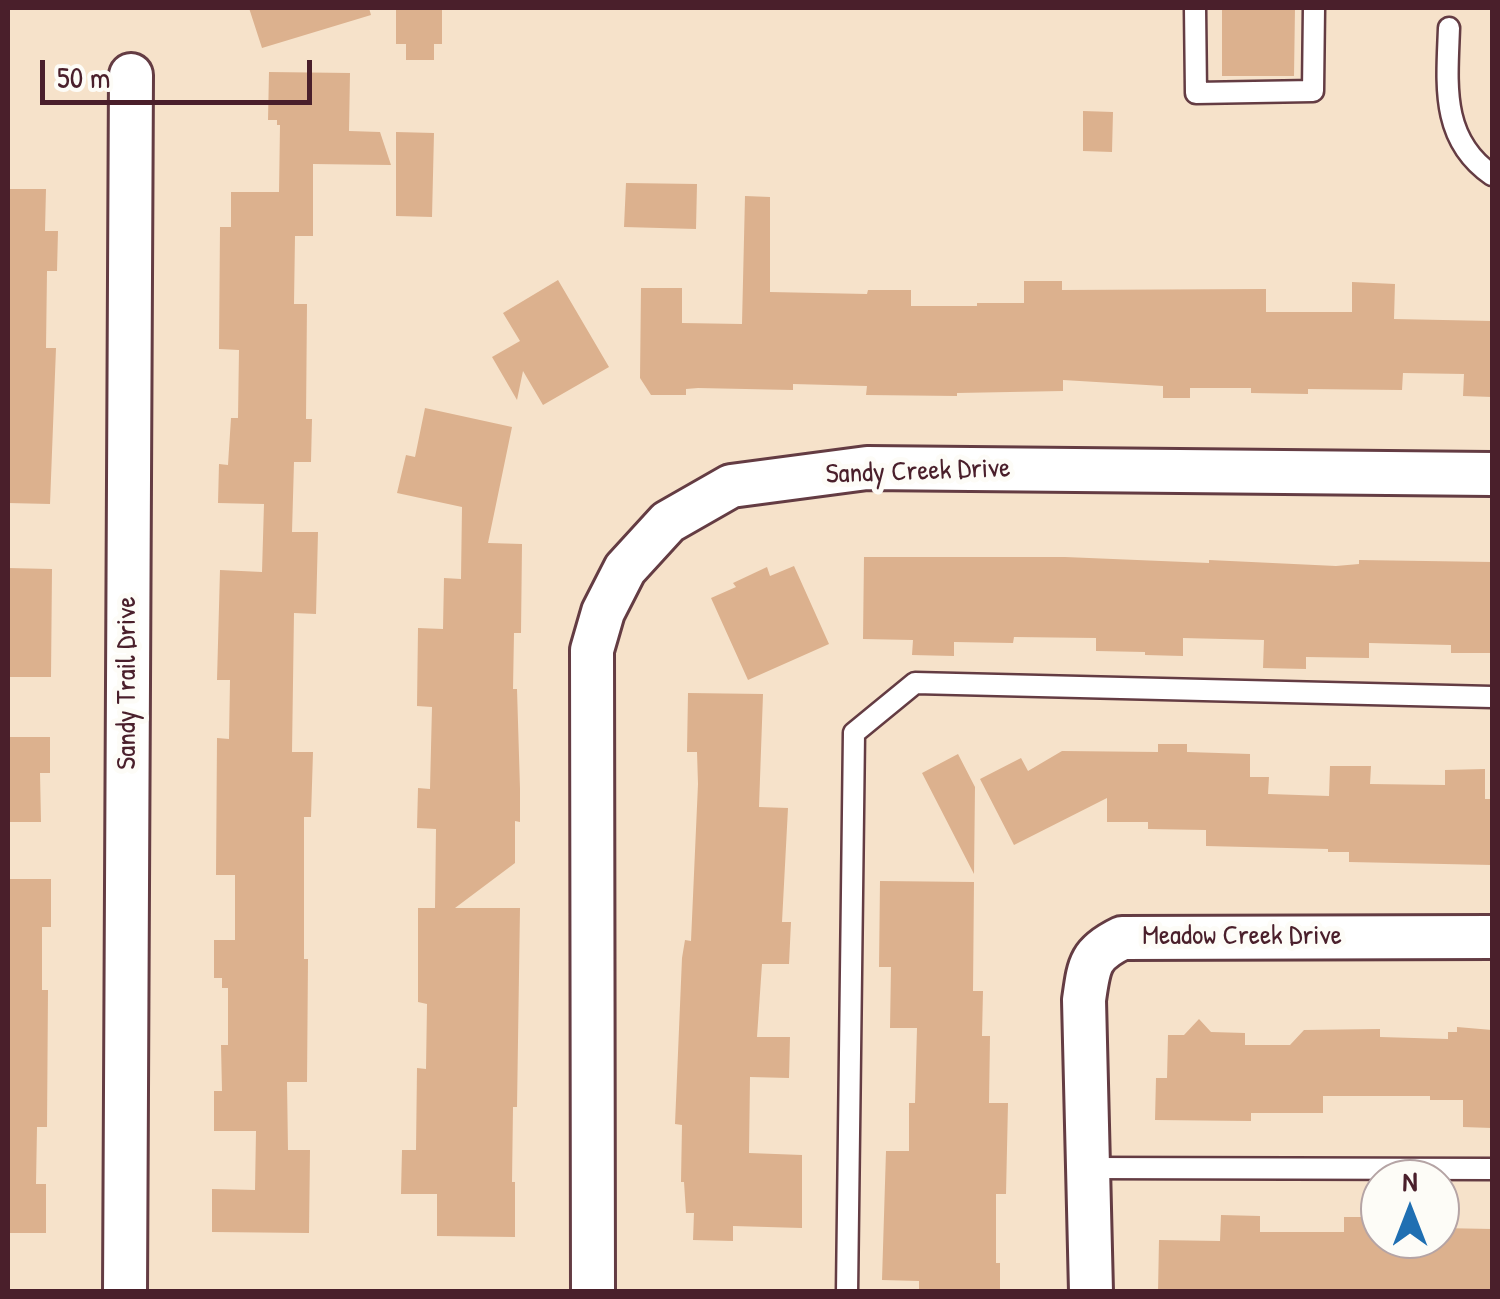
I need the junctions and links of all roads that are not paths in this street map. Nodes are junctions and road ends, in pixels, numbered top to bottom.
1 (1195, 8) edge
2 (1314, 8) edge
3 (1448, 28) dead end
4 (132, 75) dead end
5 (1492, 174) edge
6 (1492, 474) edge
7 (1492, 697) edge
8 (1492, 936) edge
9 (1088, 1168) junction
10 (1492, 1169) edge
11 (125, 1292) edge
12 (594, 1292) edge
13 (847, 1292) edge
14 (1091, 1292) edge

1 - 2 lane
3 - 5 lane
4 - 11 street, Sandy Trail Drive
6 - 12 street, Sandy Creek Drive
7 - 13 lane
8 - 9 street, Meadow Creek Drive
9 - 10 lane
9 - 14 street, Meadow Creek Drive

